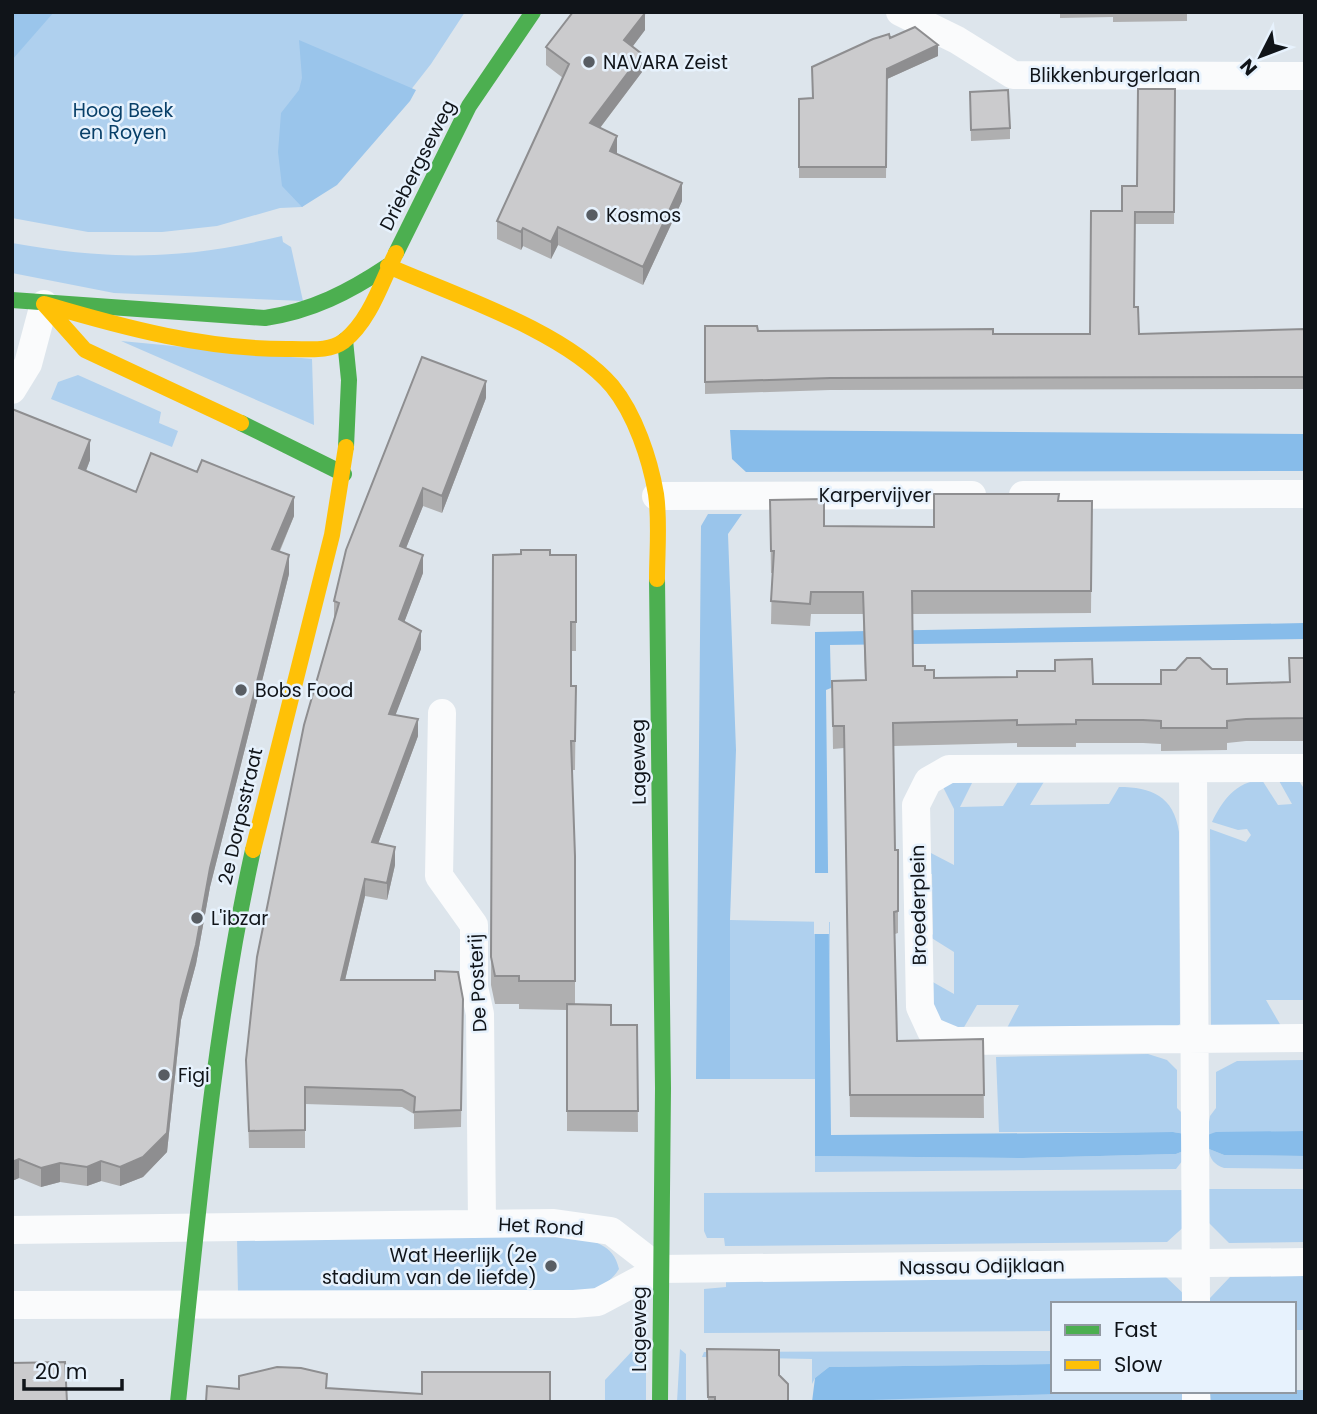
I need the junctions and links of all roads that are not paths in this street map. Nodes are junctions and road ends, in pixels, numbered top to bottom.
1 (533, 12) edge
2 (900, 12) edge
3 (1305, 76) edge
4 (388, 266) junction
5 (12, 301) edge
6 (44, 304) junction
7 (345, 340) junction
8 (12, 390) edge
9 (344, 474) junction
10 (1305, 494) edge
11 (656, 495) junction
12 (442, 713) dead end
13 (1305, 768) edge
14 (1193, 769) junction
15 (1305, 1038) edge
16 (1194, 1041) junction
17 (482, 1223) junction
18 (196, 1225) junction
19 (12, 1230) edge
20 (1305, 1262) edge
21 (1195, 1264) junction
22 (660, 1269) junction
23 (1196, 1302) edge
24 (12, 1306) edge
25 (181, 1306) junction
26 (178, 1402) edge
27 (660, 1402) edge

1 - 4 main road, Driebergseweg
2 - 3 street, Blikkenburgerlaan
4 - 6 main road
4 - 7 main road, Driebergseweg
4 - 11 main road, Lageweg
5 - 6 main road
6 - 7 main road
6 - 8 street
6 - 9 main road
7 - 9 main road, 2e Dorpsstraat
9 - 18 main road, 2e Dorpsstraat
10 - 11 street, Karpervijver
11 - 22 main road, Lageweg
12 - 17 street, De Posterij
13 - 14 street, Broederplein
14 - 16 street
14 - 16 street, Broederplein
15 - 16 street, Broederplein
16 - 21 street
17 - 18 street, Het Rond
17 - 22 street, Het Rond
18 - 19 street, Het Rond
18 - 25 main road, 2e Dorpsstraat
20 - 21 street, Nassau Odijklaan
21 - 22 street, Nassau Odijklaan
21 - 23 street
22 - 25 street
22 - 27 main road, Lageweg
24 - 25 street
25 - 26 main road, 2e Dorpsstraat

